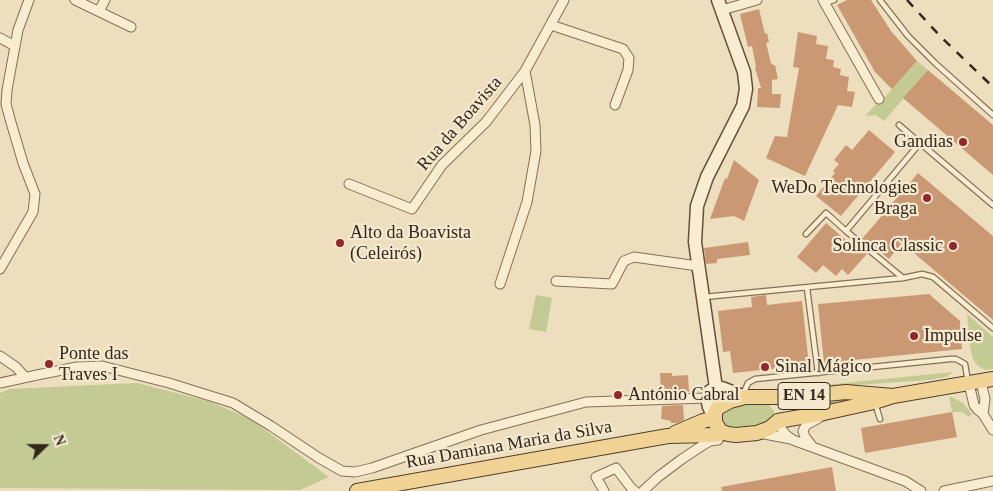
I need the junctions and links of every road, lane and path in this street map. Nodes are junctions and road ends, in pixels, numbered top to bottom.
1 (29, 0) edge
2 (75, 0) edge
3 (105, 0) edge
4 (564, 0) edge
5 (757, 0) edge
6 (834, 0) edge
7 (880, 0) edge
8 (824, 2) edge
9 (720, 5) edge
10 (99, 11) junction
11 (551, 25) junction
12 (131, 27) dead end
13 (0, 38) edge
14 (15, 46) junction
15 (525, 72) junction
16 (879, 99) dead end
17 (615, 105) dead end
18 (993, 114) edge
19 (899, 125) dead end
20 (920, 143) junction
21 (349, 184) dead end
22 (993, 205) edge
23 (846, 231) junction
24 (806, 234) dead end
25 (698, 266) junction
26 (0, 269) edge
27 (903, 278) junction
28 (556, 281) dead end
29 (500, 284) dead end
30 (807, 288) junction
31 (702, 297) junction
32 (993, 328) edge
33 (0, 356) edge
34 (818, 373) junction
35 (25, 377) junction
36 (981, 382) edge
37 (0, 383) edge
38 (716, 388) junction
39 (742, 396) junction
40 (762, 397) junction
41 (870, 398) junction
42 (710, 412) junction
43 (824, 413) junction
44 (987, 416) edge
45 (880, 419) dead end
46 (777, 422) junction
47 (993, 430) edge
48 (728, 433) junction
49 (757, 433) junction
50 (668, 436) junction
51 (690, 436) junction
52 (793, 440) junction
53 (814, 448) junction
54 (682, 459) junction
55 (993, 481) edge
56 (357, 491) edge
57 (604, 491) edge
58 (635, 491) edge
59 (643, 491) edge
60 (922, 491) edge
61 (944, 491) edge

1 - 14 street
2 - 10 street
3 - 10 street
4 - 11 street, Rua da Boavista
5 - 9 street
6 - 8 lane
7 - 18 lane
8 - 16 street
9 - 25 street
10 - 12 street
11 - 15 street, Rua da Boavista
11 - 17 street
13 - 14 street
14 - 26 street
15 - 21 street, Rua da Boavista
15 - 29 street
19 - 20 lane
20 - 22 lane
20 - 23 lane
23 - 24 lane
23 - 27 lane
25 - 28 street
25 - 31 street
27 - 30 lane
27 - 32 lane
30 - 31 lane
30 - 34 lane
31 - 38 street
33 - 35 street
34 - 36 lane
34 - 39 lane
35 - 37 street
35 - 42 street
36 - 41 main road, Rua Damiana Maria da Silva / EN 14
36 - 44 street
38 - 39 street
38 - 42 street
39 - 40 main road, Rua Damiana Maria da Silva / EN 14
39 - 42 main road, Rua Damiana Maria da Silva / EN 14
40 - 41 main road, Rua Damiana Maria da Silva / EN 14
40 - 46 main road, EN 14
41 - 43 main road, Rua Damiana Maria da Silva / EN 14
41 - 45 lane
42 - 48 main road
42 - 50 main road, Rua Damiana Maria da Silva / EN 14
42 - 51 street
43 - 46 main road, Rua Damiana Maria da Silva / EN 14
43 - 53 street
44 - 47 street
46 - 49 main road, Rua Damiana Maria da Silva / EN 14
46 - 52 street
48 - 49 main road, Rua Damiana Maria da Silva / EN 14
48 - 51 main road, Rua Damiana Maria da Silva / EN 14
48 - 54 street
49 - 52 street
50 - 51 main road, Rua Damiana Maria da Silva / EN 14
50 - 56 main road, Rua Damiana Maria da Silva / EN 14
51 - 54 street
52 - 53 street
53 - 60 street
54 - 59 street
55 - 61 street
57 - 58 street

